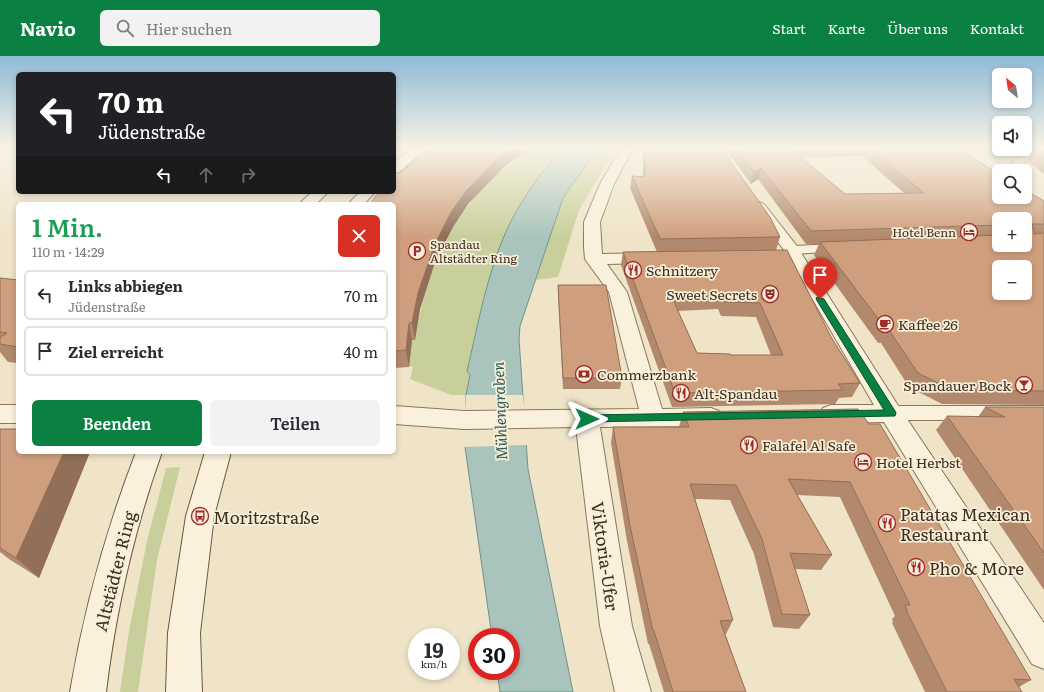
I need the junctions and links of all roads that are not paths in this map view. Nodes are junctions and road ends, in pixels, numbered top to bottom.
1 (611, 178) edge
2 (748, 192) edge
3 (319, 194) edge
4 (366, 194) edge
5 (309, 202) edge
6 (358, 202) edge
7 (851, 248) edge
8 (788, 254) junction
9 (666, 258) edge
10 (594, 259) junction
11 (891, 413) junction
12 (1044, 413) edge
13 (0, 414) edge
14 (16, 414) edge
15 (396, 415) edge
16 (812, 415) edge
17 (732, 417) edge
18 (653, 418) junction
19 (587, 419) junction
20 (148, 454) edge
21 (217, 454) edge
22 (1044, 652) edge
23 (88, 692) edge
24 (184, 692) edge
25 (633, 692) edge

1 - 10 street
2 - 8 street
3 - 5 street
4 - 6 street
7 - 8 street
8 - 11 street
9 - 10 street
10 - 18 street
11 - 12 street
11 - 16 street
11 - 22 street
13 - 14 street
15 - 19 street
17 - 18 street
18 - 19 street
19 - 25 street, Viktoria-Ufer
20 - 23 street, Altstädter Ring
21 - 24 street

